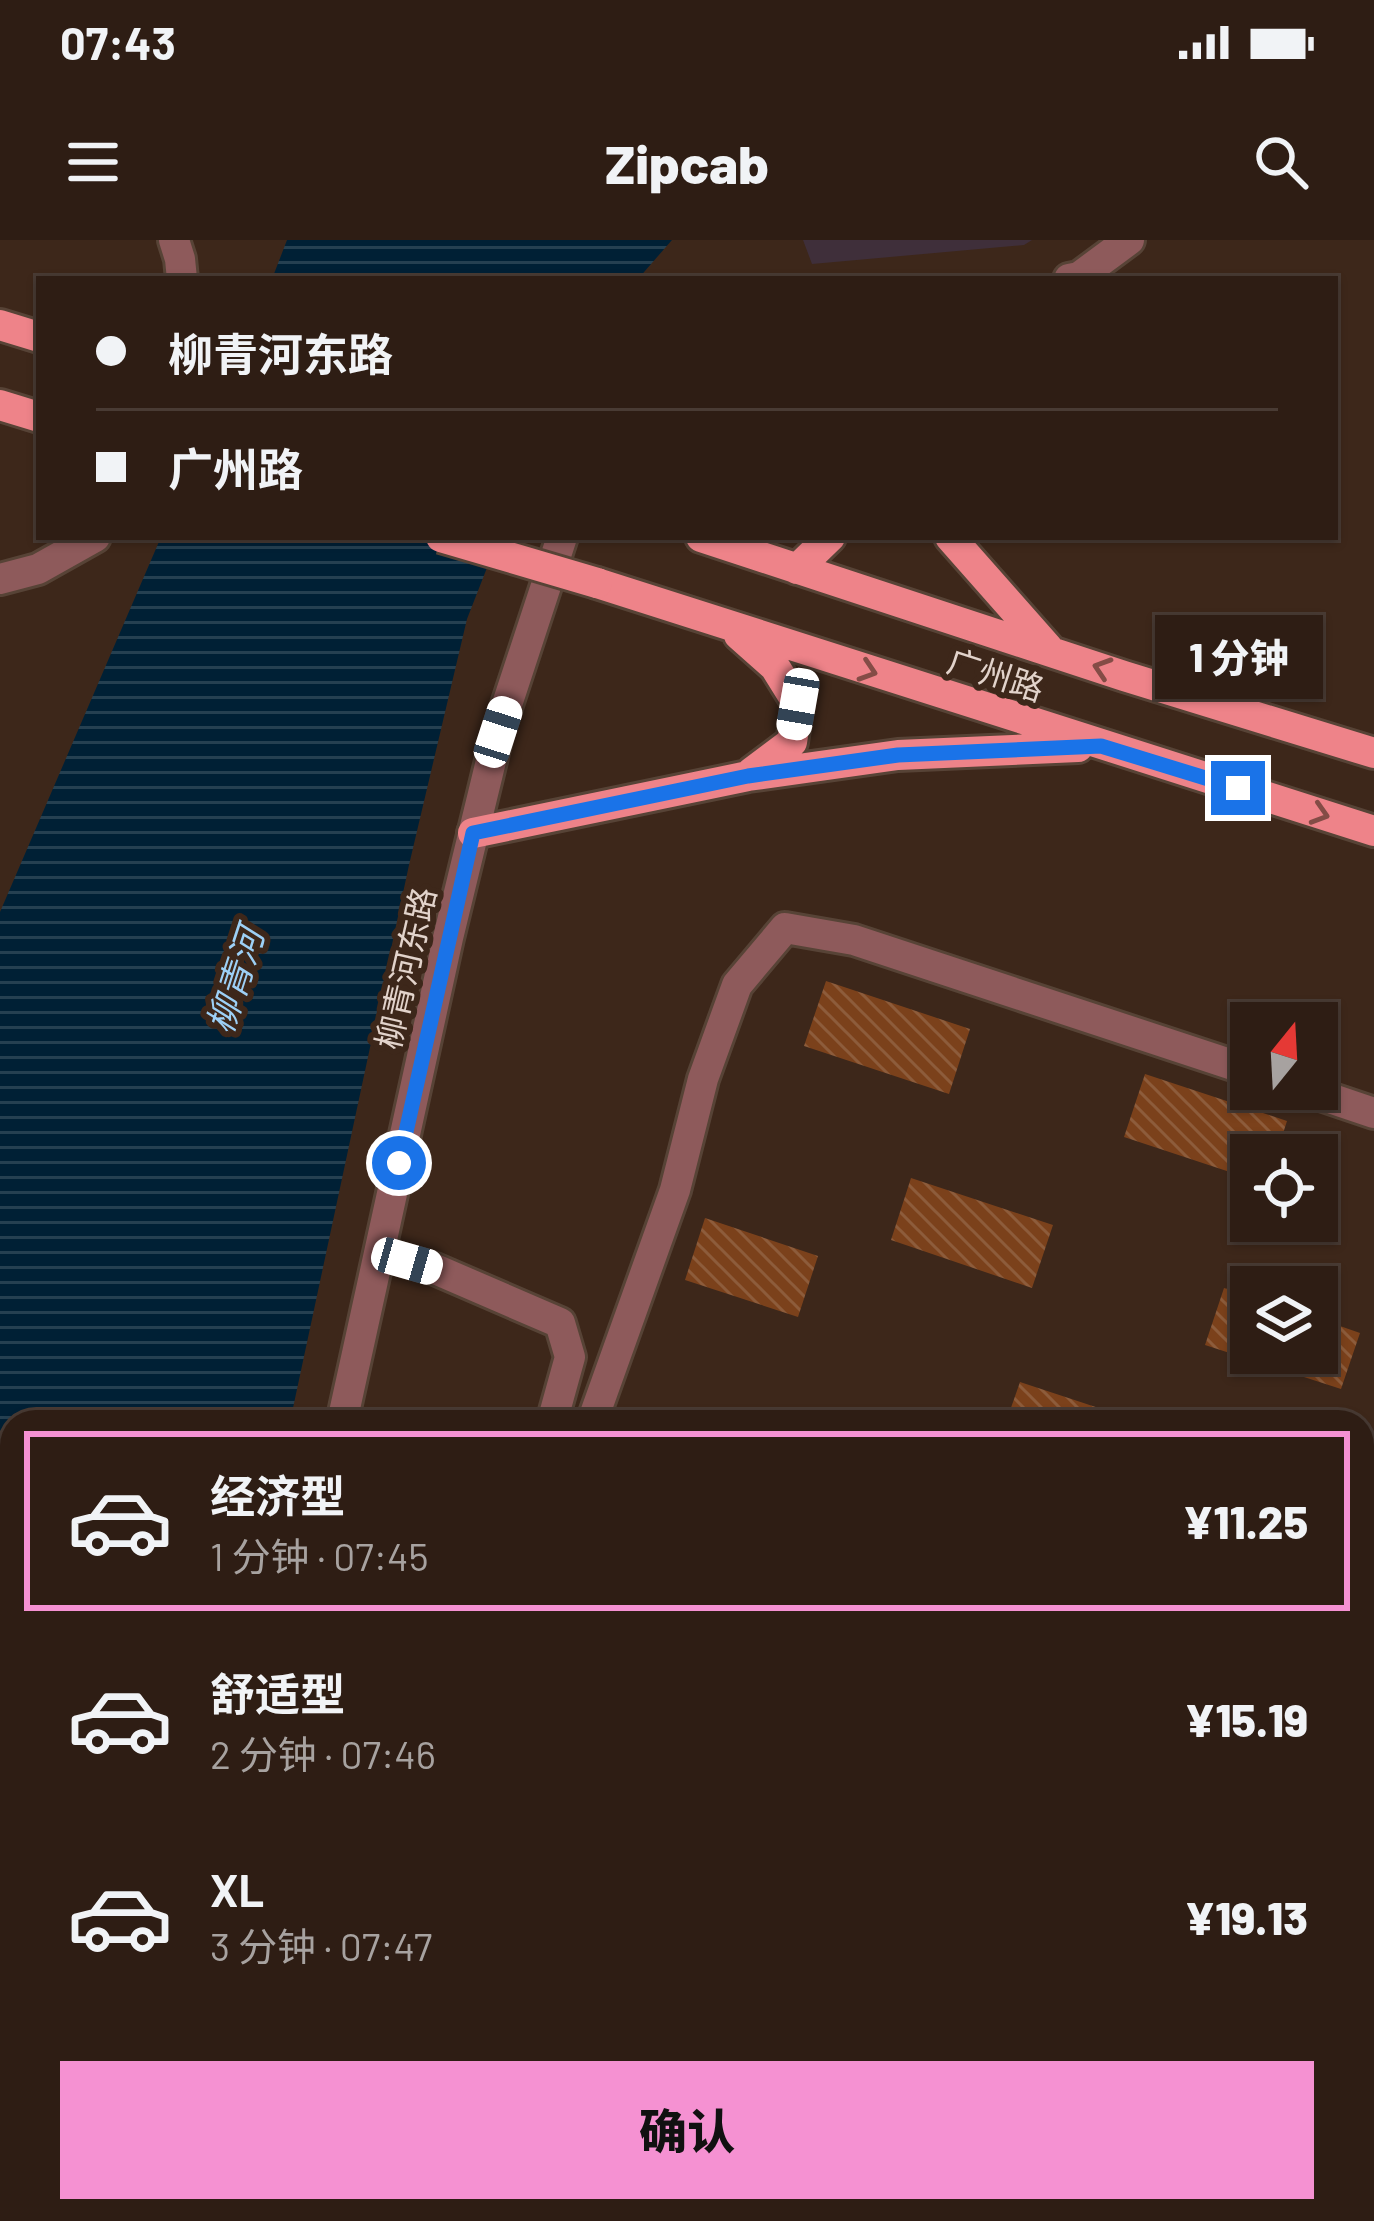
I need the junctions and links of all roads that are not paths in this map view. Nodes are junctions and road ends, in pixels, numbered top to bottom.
1 (174, 240) edge
2 (1129, 240) edge
3 (182, 276) edge
4 (1080, 276) edge
5 (0, 325) edge
6 (36, 336) edge
7 (0, 405) edge
8 (36, 416) edge
9 (90, 540) edge
10 (451, 540) edge
11 (561, 540) edge
12 (709, 540) edge
13 (827, 540) edge
14 (953, 540) edge
15 (796, 568) junction
16 (0, 579) edge
17 (729, 626) junction
18 (1052, 652) junction
19 (1101, 746) junction
20 (1374, 753) edge
21 (748, 776) junction
22 (1374, 831) edge
23 (473, 833) junction
24 (1230, 1063) edge
25 (1338, 1101) edge
26 (1374, 1113) edge
27 (379, 1253) junction
28 (345, 1410) edge
29 (555, 1410) edge
30 (596, 1410) edge

1 - 3 street
2 - 4 street
5 - 6 main road
7 - 8 main road
9 - 16 street
10 - 17 main road, 广州路, bridge
11 - 23 street, 柳青河东路
12 - 15 main road, 广州路
13 - 15 main road
14 - 18 main road
15 - 18 main road, 广州路
17 -> 19 main road, 广州路
17 - 21 main road
20 -> 18 main road, 广州路
19 - 21 main road
19 -> 22 main road, 广州路
21 - 23 main road
23 - 27 street, 柳青河东路
24 - 30 street
25 - 26 street
27 - 28 street, 柳青河东路
27 - 29 street

